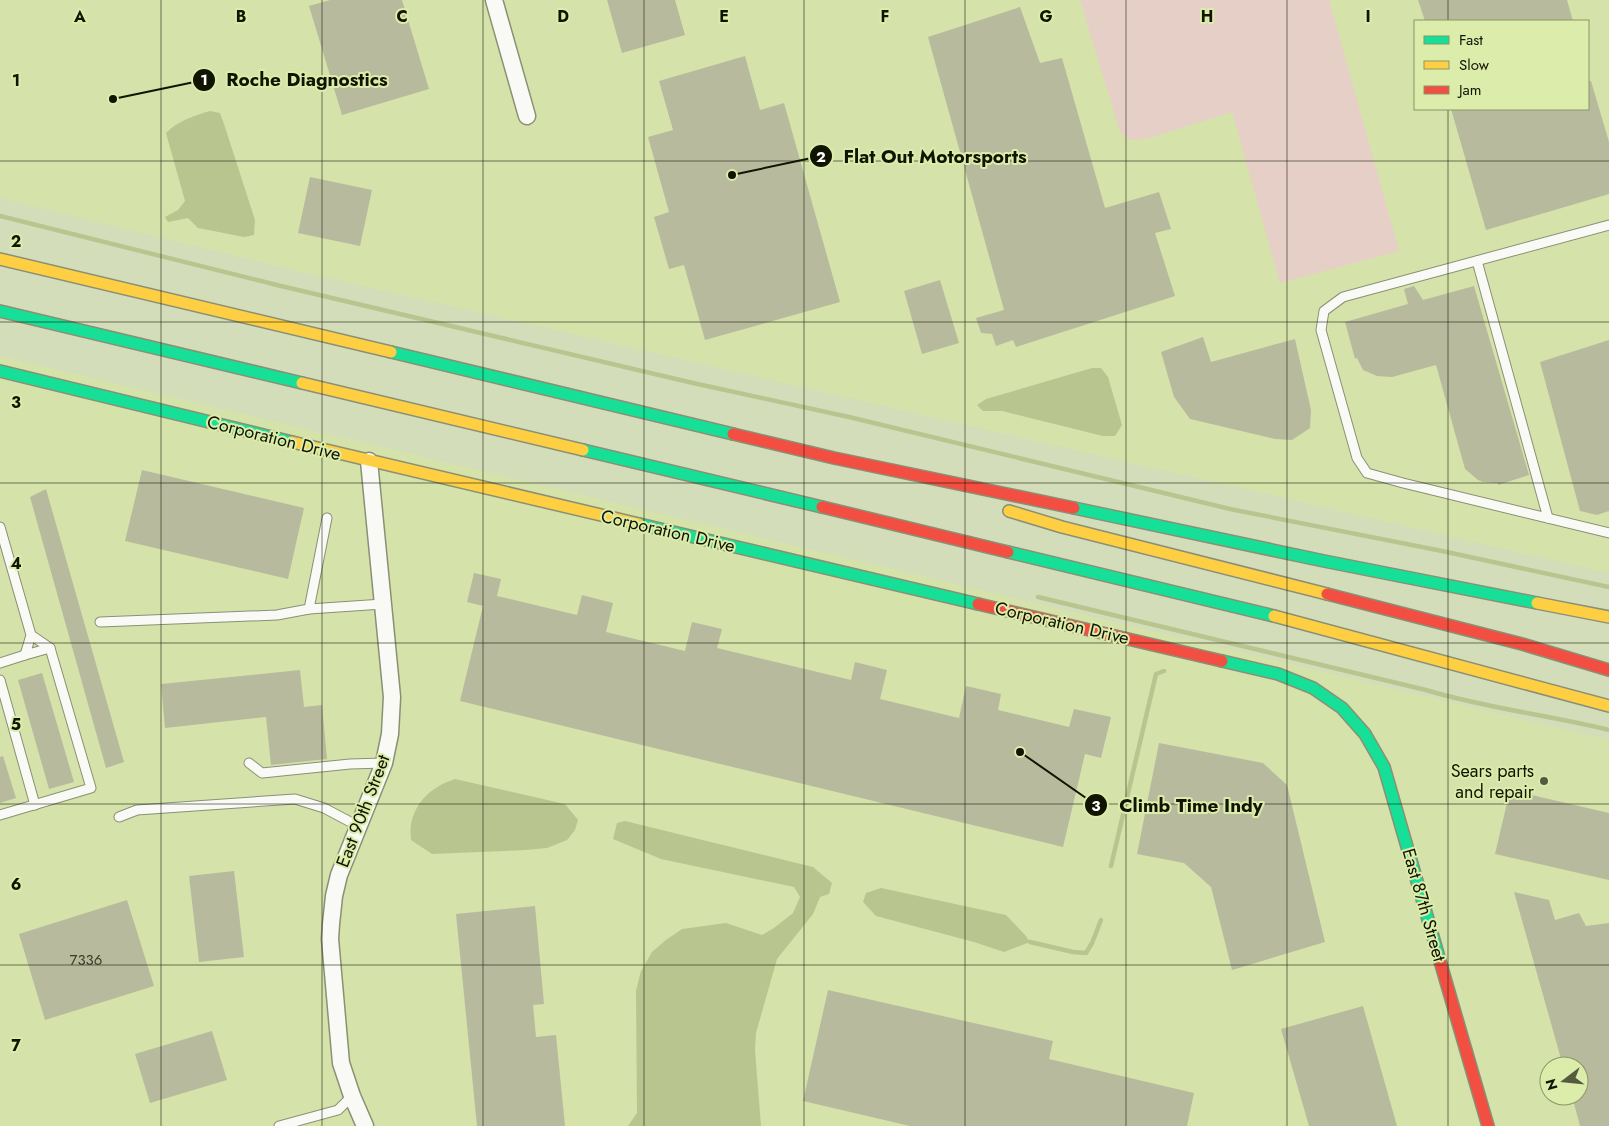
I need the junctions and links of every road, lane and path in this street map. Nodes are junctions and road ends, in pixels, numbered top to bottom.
1 (494, 0) edge
2 (527, 116) dead end
3 (1609, 225) edge
4 (0, 259) edge
5 (1477, 260) junction
6 (0, 311) edge
7 (0, 371) edge
8 (834, 458) junction
9 (369, 461) junction
10 (958, 495) dead end
11 (995, 507) dead end
12 (327, 518) dead end
13 (1548, 518) junction
14 (0, 527) edge
15 (1609, 533) edge
16 (383, 604) junction
17 (309, 609) junction
18 (1609, 618) edge
19 (100, 622) dead end
20 (31, 635) junction
21 (50, 648) junction
22 (26, 655) junction
23 (0, 663) edge
24 (1609, 670) edge
25 (0, 680) edge
26 (1332, 700) joint
27 (1609, 706) edge
28 (249, 763) dead end
29 (384, 763) junction
30 (35, 805) junction
31 (0, 815) edge
32 (120, 817) dead end
33 (358, 826) junction
34 (352, 1096) junction
35 (279, 1126) edge
36 (366, 1126) edge
37 (1488, 1126) edge

1 - 2 street
3 - 5 lane
4 - 8 main road
5 - 13 lane
5 - 13 lane
6 - 27 main road
7 - 9 main road, Corporation Drive
8 - 10 main road
8 - 18 main road
9 - 16 street, East 90th Street
9 - 26 main road, Corporation Drive
11 - 24 main road
12 - 17 lane
13 - 15 lane
14 - 20 lane
16 - 17 lane
16 - 29 street, East 90th Street
17 - 19 lane
20 - 21 lane
20 - 22 lane
21 - 22 lane
21 - 30 lane
22 - 23 lane
25 - 30 lane
26 - 37 main road, East 87th Street
28 - 29 lane
29 - 33 street, East 90th Street
30 - 31 lane
32 - 33 lane
33 - 34 street, East 90th Street
34 - 35 lane
34 - 36 street, East 90th Street

